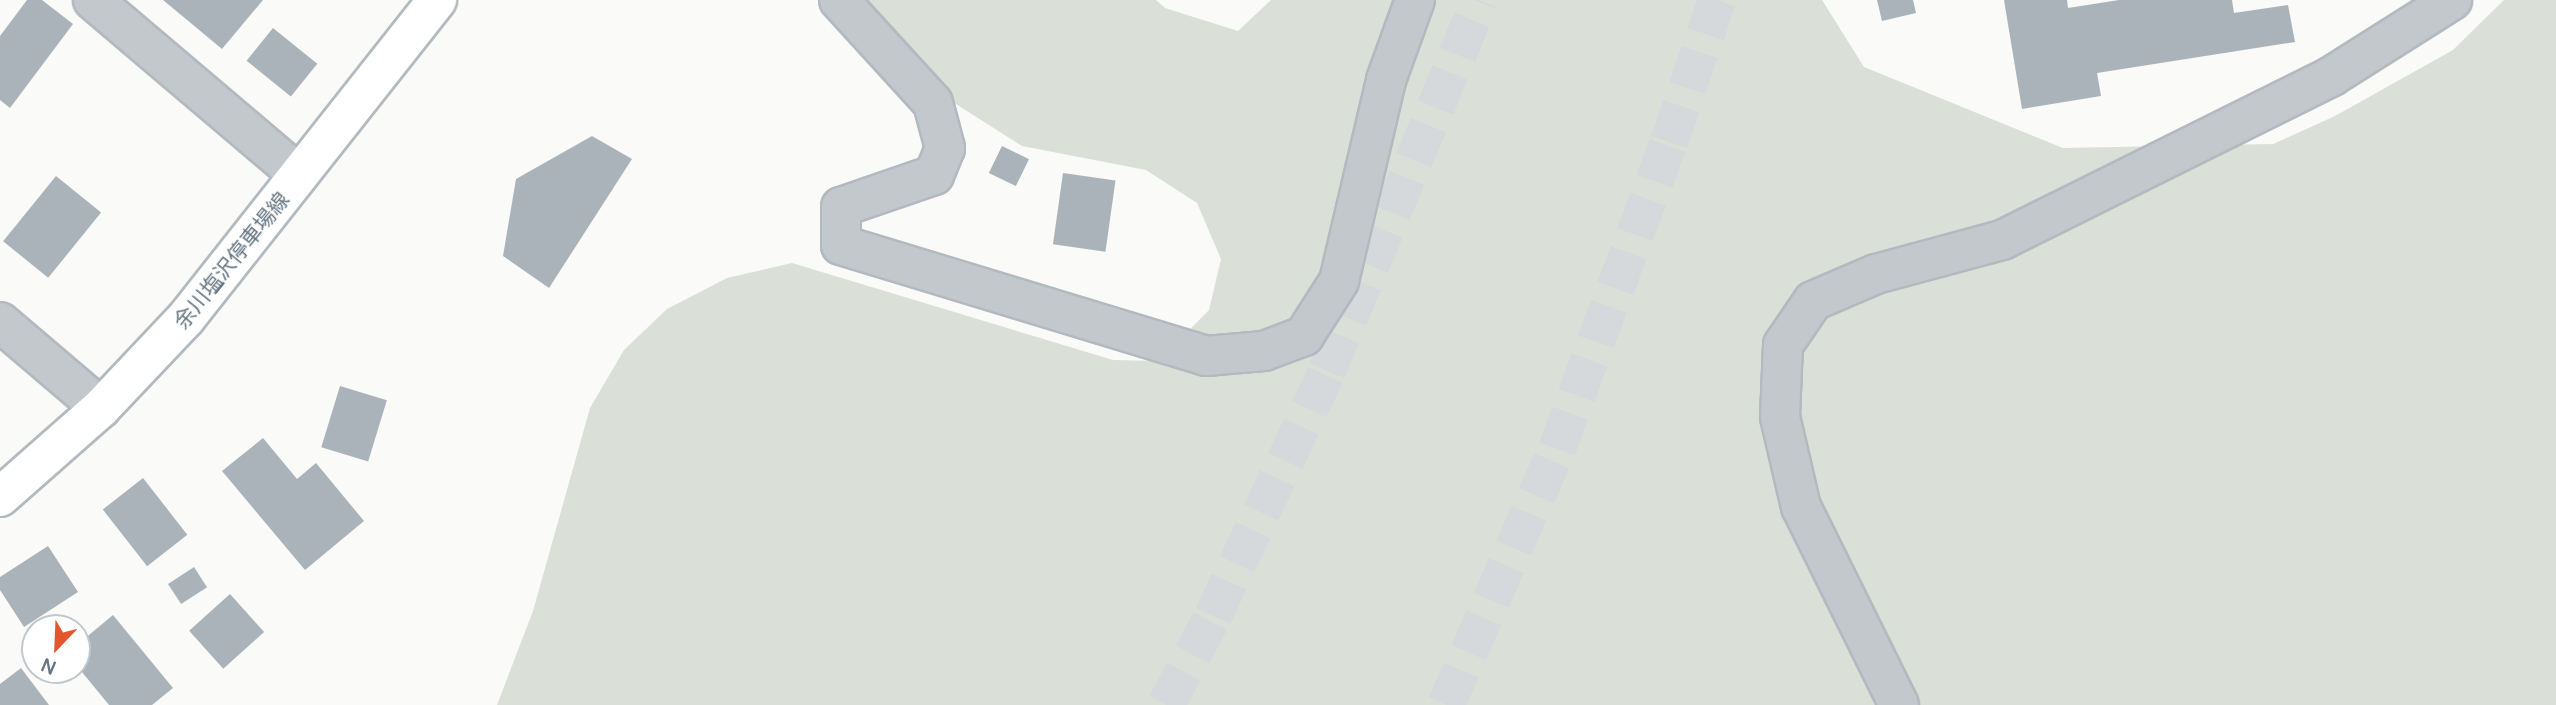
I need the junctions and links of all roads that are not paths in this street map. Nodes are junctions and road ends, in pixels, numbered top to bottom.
1 (93, 0) edge
2 (437, 0) edge
3 (839, 0) edge
4 (1415, 0) edge
5 (2452, 0) edge
6 (299, 175) junction
7 (0, 322) edge
8 (102, 408) junction
9 (0, 497) edge
10 (1899, 705) edge

1 - 6 street
2 - 6 main road, 余川塩沢停車場線
3 - 4 street
5 - 10 street
6 - 8 main road, 余川塩沢停車場線
7 - 8 street
8 - 9 main road, 余川塩沢停車場線

